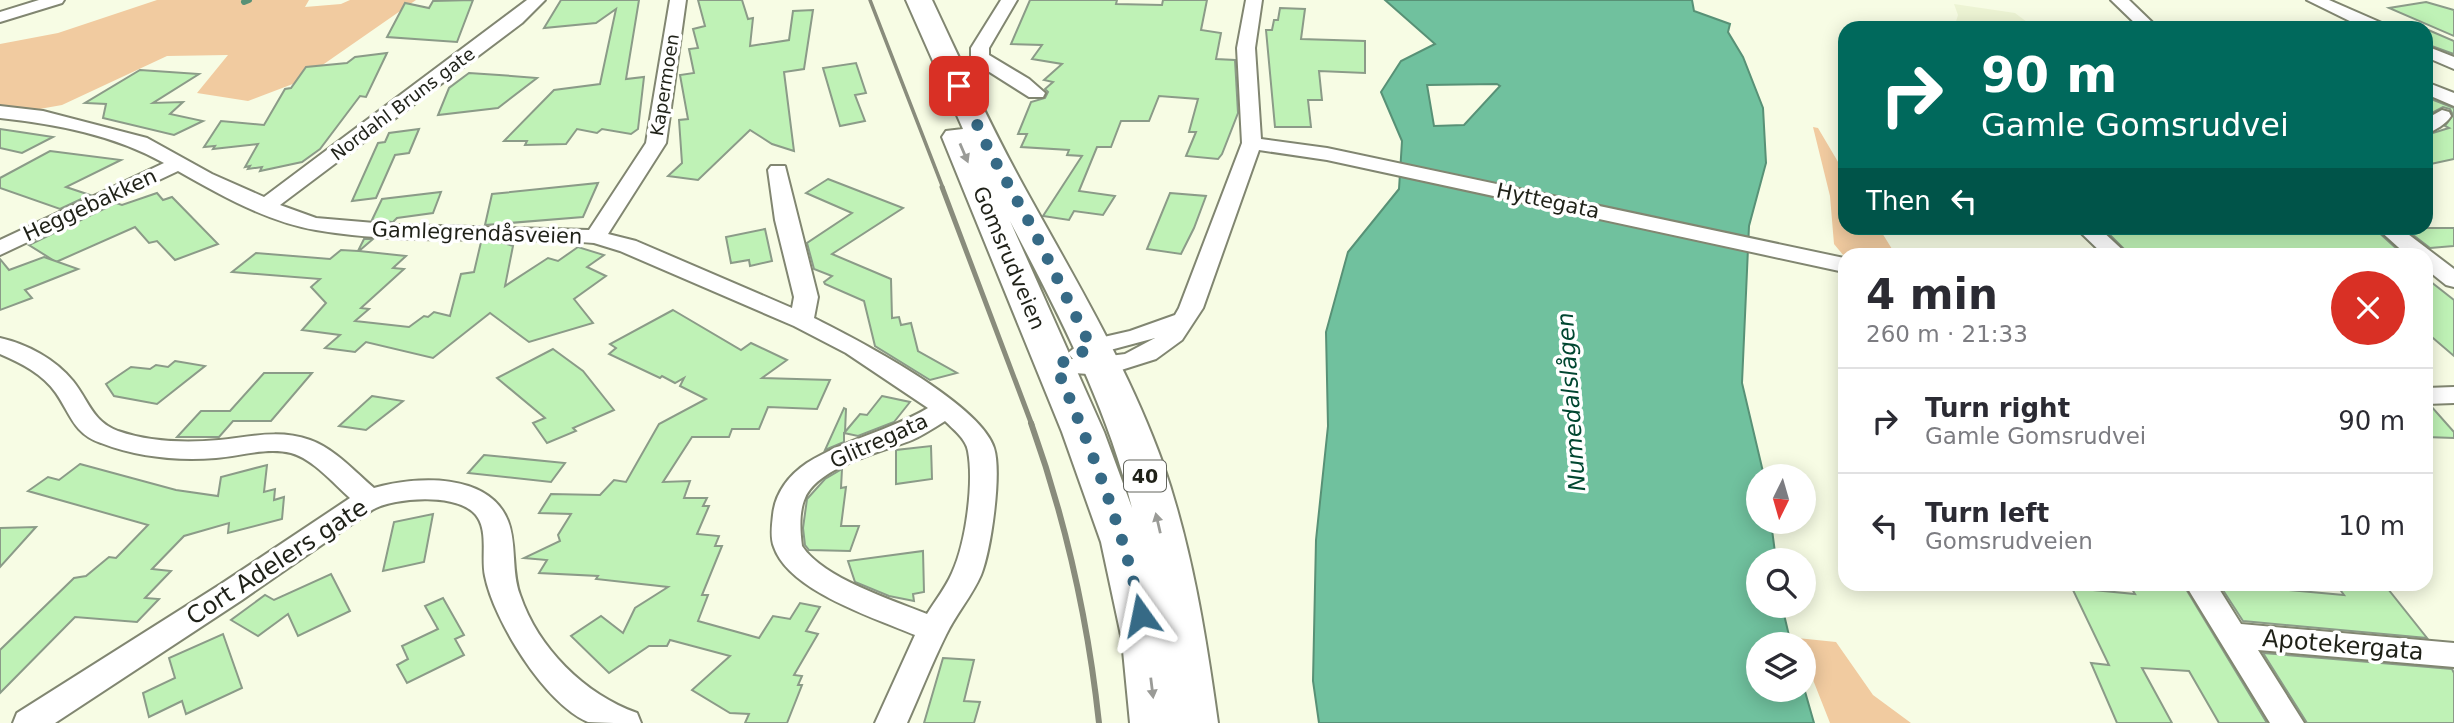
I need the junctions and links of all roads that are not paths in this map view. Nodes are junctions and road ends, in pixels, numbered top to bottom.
1 (56, 0) edge
2 (537, 0) edge
3 (678, 0) edge
4 (899, 0) edge
5 (919, 0) edge
6 (1009, 0) edge
7 (1254, 0) edge
8 (2119, 0) edge
9 (2352, 0) edge
10 (2319, 2) edge
11 (0, 17) edge
12 (2142, 21) edge
13 (2332, 21) edge
14 (2362, 21) edge
15 (2433, 54) edge
16 (2454, 64) edge
17 (2433, 90) edge
18 (1036, 93) dead end
19 (2454, 100) edge
20 (0, 112) edge
21 (1252, 143) junction
22 (180, 163) junction
23 (778, 170) dead end
24 (267, 205) junction
25 (2095, 235) edge
26 (2396, 235) edge
27 (595, 237) junction
28 (0, 248) edge
29 (2109, 248) edge
30 (2412, 248) edge
31 (2454, 256) edge
32 (2433, 257) edge
33 (1838, 264) edge
34 (2433, 264) edge
35 (2454, 280) edge
36 (802, 321) junction
37 (0, 345) edge
38 (1082, 360) junction
39 (2454, 395) edge
40 (2433, 396) edge
41 (947, 409) junction
42 (370, 499) junction
43 (2204, 591) edge
44 (933, 630) junction
45 (2232, 635) junction
46 (2454, 655) edge
47 (29, 723) edge
48 (625, 723) edge
49 (891, 723) edge
50 (1156, 723) edge
51 (1192, 723) edge
52 (2288, 723) edge

1 - 11 street
2 - 24 street, Nordahl Bruns gate
3 - 27 street, Kapermoen
4 -> 38 main road, Gomsrudveien / 40
5 - 38 main road, Gomsrudveien / 40
6 - 18 street
7 - 21 street
8 - 12 street
9 - 10 street
10 - 13 street
10 - 14 street
15 - 16 street
17 - 19 street
20 - 22 street, Gamlegrendåsveien
21 - 33 street, Hyttegata
21 - 38 street
22 - 24 street, Gamlegrendåsveien
22 - 28 street, Heggebakken
23 - 36 street
24 - 27 street, Gamlegrendåsveien
25 - 29 street
26 - 30 street
27 - 36 street, Gamlegrendåsveien
31 - 32 street
34 - 35 street
36 - 41 street, Gamlegrendåsveien
37 - 42 street
38 -> 50 main road, Gomsrudveien / 40
51 -> 38 main road, Gomsrudveien / 40
39 - 40 street
41 - 44 street, Gamlegrendåsveien
41 - 44 street, Glitregata
42 - 47 street, Cort Adelers gate
42 - 48 street, Cort Adelers gate
43 - 45 street
44 - 49 street
45 - 46 street, Apotekergata
45 - 52 street

